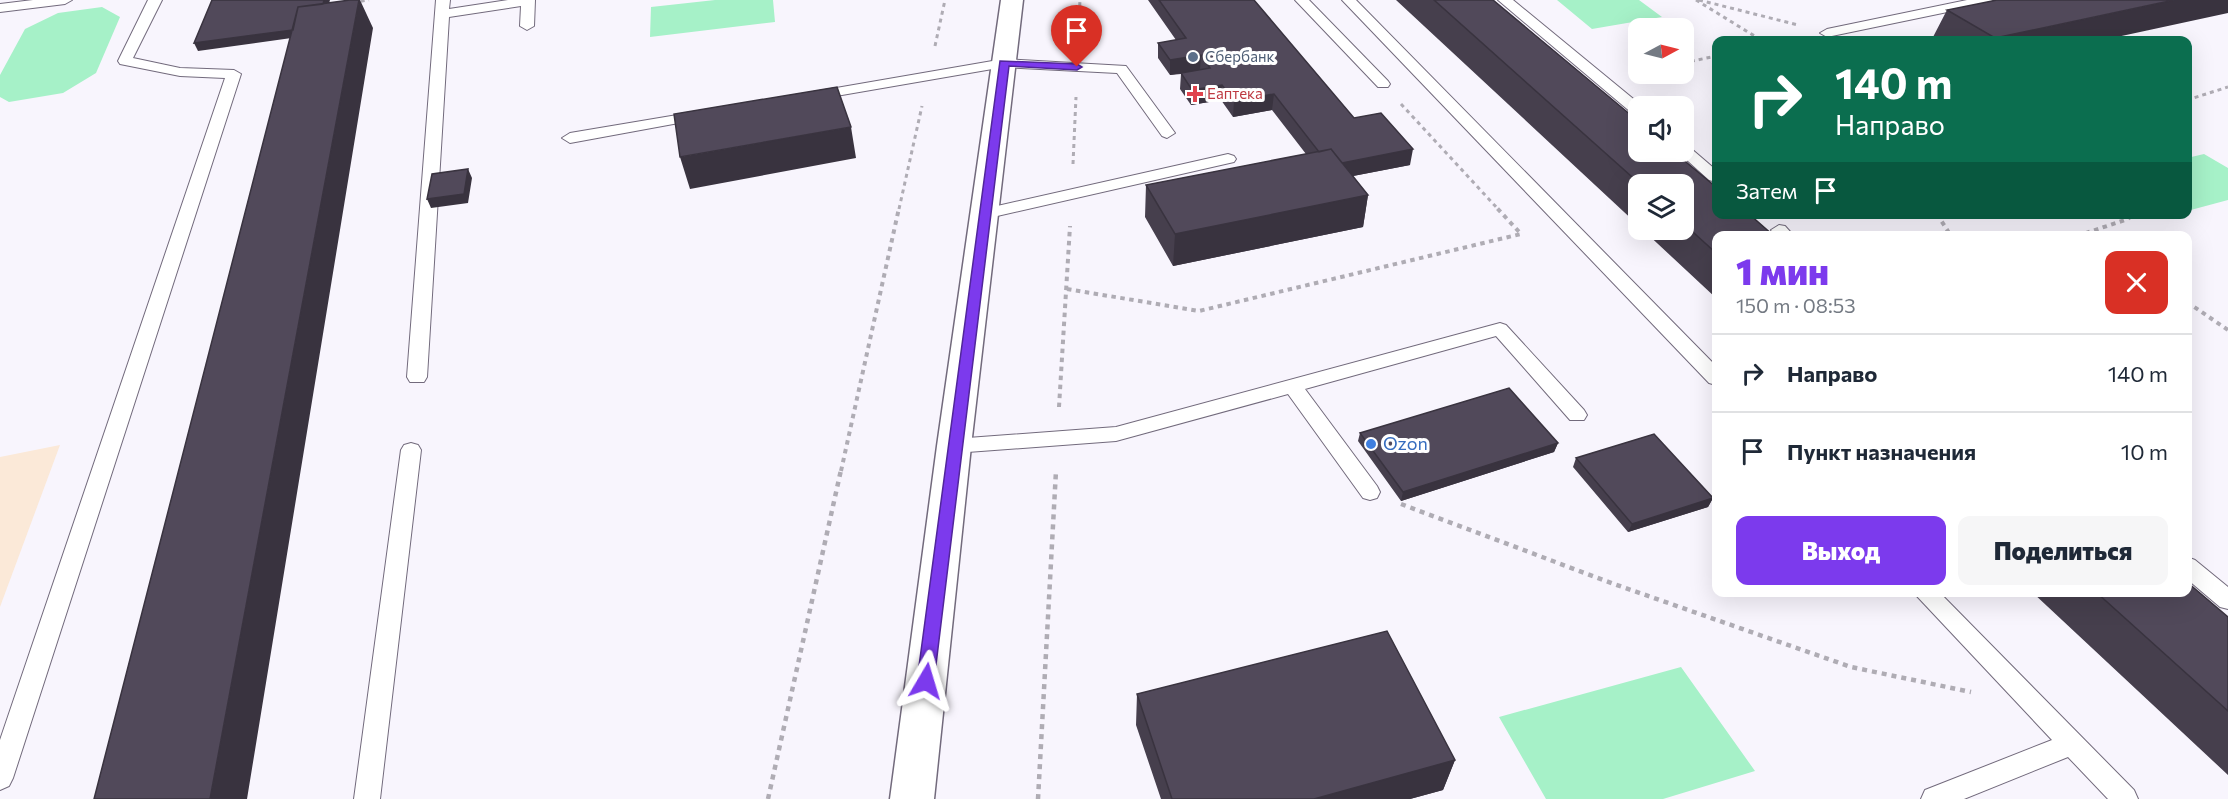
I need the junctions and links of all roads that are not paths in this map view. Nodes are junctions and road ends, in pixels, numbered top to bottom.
1 (65, 0) edge
2 (155, 0) edge
3 (1012, 0) edge
4 (1302, 0) edge
5 (1349, 0) edge
6 (1505, 0) edge
7 (1986, 0) edge
8 (528, 1) edge
9 (442, 7) edge
10 (0, 8) edge
11 (527, 26) dead end
12 (1827, 33) road end
13 (1004, 63) junction
14 (1383, 84) road end
15 (801, 98) edge
16 (1628, 103) edge
17 (721, 112) edge
18 (1167, 133) dead end
19 (570, 138) dead end
20 (1228, 159) dead end
21 (1694, 159) edge
22 (1712, 174) edge
23 (984, 214) junction
24 (1712, 374) edge
25 (417, 377) dead end
26 (1293, 386) junction
27 (1577, 415) dead end
28 (954, 446) junction
29 (411, 450) dead end
30 (1370, 492) road end
31 (2192, 570) edge
32 (1929, 597) edge
33 (2228, 600) edge
34 (2072, 744) junction
35 (0, 778) edge
36 (367, 799) edge
37 (912, 799) edge
38 (1934, 799) edge
39 (2125, 799) edge

1 - 10 lane
2 - 35 lane
3 - 13 street
4 - 14 lane
5 - 24 lane
6 - 16 lane
7 - 12 lane
8 - 9 lane
8 - 11 lane
9 - 25 lane
13 - 15 lane
13 - 18 lane
13 - 23 street
17 - 19 lane
20 - 23 lane
21 - 22 lane
23 - 28 street
26 - 27 lane
26 - 28 lane
26 - 30 lane
28 - 37 street
29 - 36 lane
31 - 33 lane
32 - 34 lane
34 - 38 lane
34 - 39 lane

